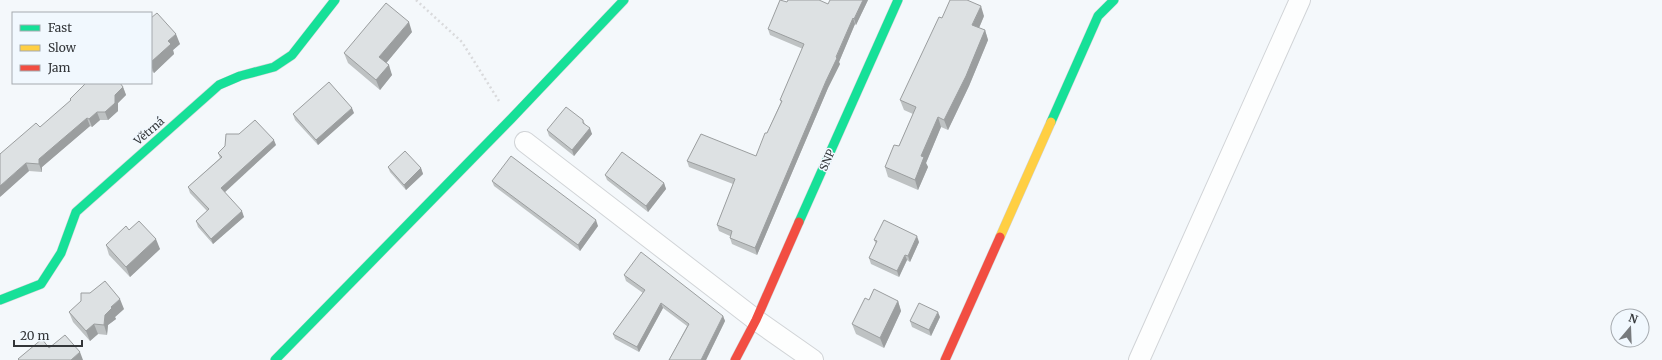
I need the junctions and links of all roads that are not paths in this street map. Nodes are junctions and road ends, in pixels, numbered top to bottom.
1 (335, 0) edge
2 (624, 0) edge
3 (898, 0) edge
4 (1114, 0) edge
5 (1300, 0) edge
6 (525, 142) dead end
7 (0, 300) edge
8 (756, 320) junction
9 (275, 360) edge
10 (735, 360) edge
11 (813, 360) edge
12 (944, 360) edge
13 (1139, 360) edge

1 - 7 street, Větrná
2 - 9 street
3 - 8 street, SNP
4 - 12 street
5 - 13 street
6 - 8 street
8 - 10 street, SNP
8 - 11 street

